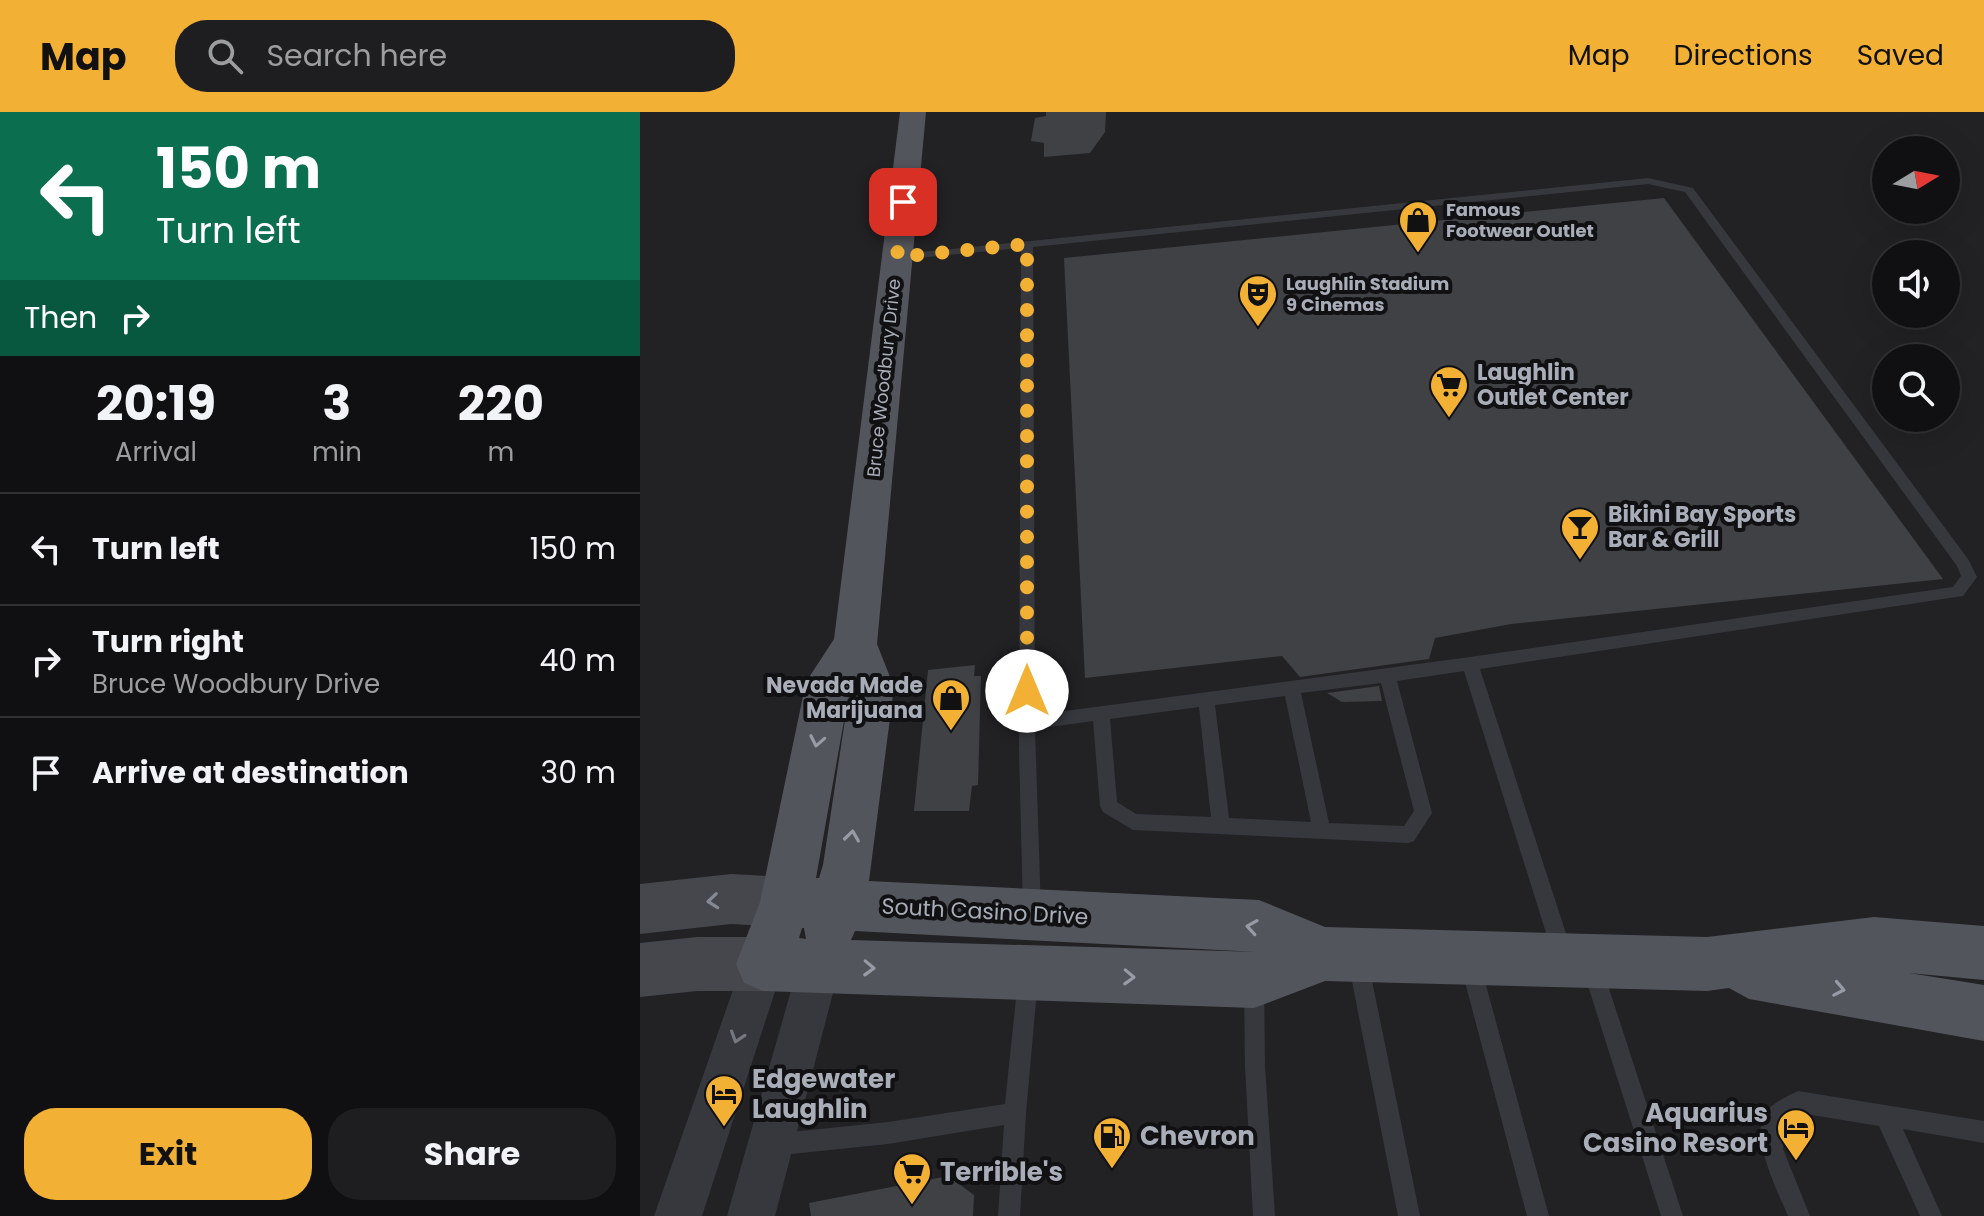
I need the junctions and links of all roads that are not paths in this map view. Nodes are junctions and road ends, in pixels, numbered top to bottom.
1 (913, 112) edge
2 (1027, 244) junction
3 (897, 257) junction
4 (1470, 664) junction
5 (1387, 675) junction
6 (1292, 688) junction
7 (1206, 699) junction
8 (1101, 713) junction
9 (1027, 723) junction
10 (1221, 826) junction
11 (1322, 831) junction
12 (811, 903) junction
13 (640, 909) edge
14 (1033, 912) junction
15 (1984, 953) edge
16 (1341, 955) junction
17 (1469, 958) junction
18 (1578, 961) junction
19 (763, 964) junction
20 (1707, 964) junction
21 (819, 966) junction
22 (640, 970) edge
23 (1029, 973) junction
24 (1254, 981) junction
25 (1984, 1013) edge
26 (1015, 1113) junction
27 (1885, 1115) junction
28 (1984, 1132) edge
29 (770, 1145) junction
30 (678, 1216) edge
31 (751, 1216) edge
32 (1009, 1216) edge
33 (1264, 1216) edge
34 (1409, 1216) edge
35 (1538, 1216) edge
36 (1672, 1216) edge
37 (1799, 1216) edge
38 (1931, 1216) edge

1 - 3 main road, Bruce Woodbury Drive
2 - 3 lane
2 - 4 lane
2 - 9 lane
3 - 12 main road, Bruce Woodbury Drive
4 - 5 lane
4 - 18 lane
5 - 6 lane
5 - 11 lane
6 - 7 lane
6 - 11 lane
7 - 8 lane
7 - 10 lane
8 - 9 lane
8 - 10 lane
9 - 14 lane
10 - 11 lane
12 -> 13 main road, South Casino Drive
12 - 14 main road, South Casino Drive
12 - 19 main road, Bruce Woodbury Drive
12 - 21 main road, Bruce Woodbury Drive
16 -> 14 main road, South Casino Drive
15 - 20 main road, South Casino Drive
16 - 17 main road, South Casino Drive
16 - 24 main road, South Casino Drive
16 - 34 lane
17 - 18 main road, South Casino Drive
17 - 35 lane
18 - 20 main road, South Casino Drive
18 - 36 lane
19 - 21 main road, South Casino Drive
19 - 22 main road, South Casino Drive
19 -> 30 street
20 -> 25 main road, South Casino Drive
21 -> 23 main road, South Casino Drive
21 - 29 street
23 -> 24 main road, South Casino Drive
23 - 26 lane
24 - 33 lane
26 - 29 lane
26 - 32 lane
27 - 28 lane
27 - 37 lane
27 - 38 lane
29 - 31 street

